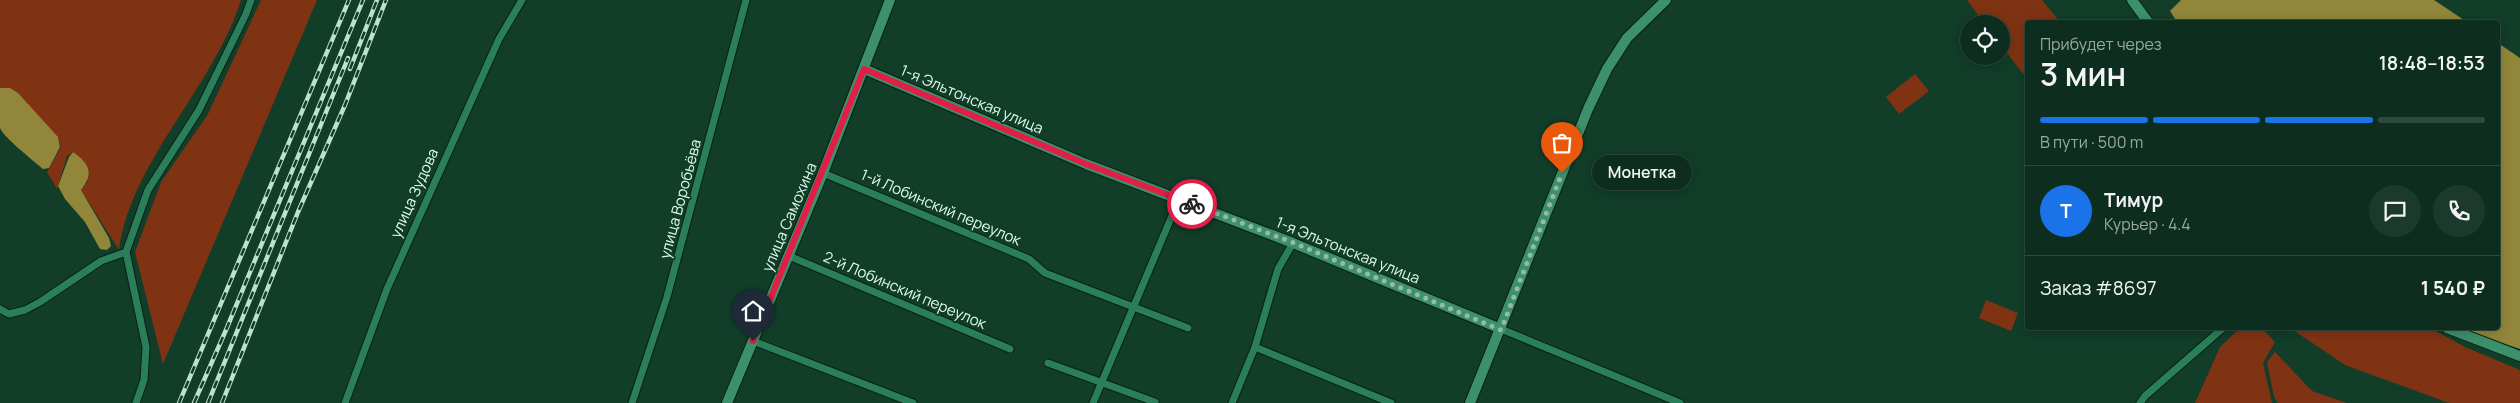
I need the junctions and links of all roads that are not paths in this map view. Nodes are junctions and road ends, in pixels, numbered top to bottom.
1 (250, 0) edge
2 (522, 0) edge
3 (746, 0) edge
4 (890, 0) edge
5 (1666, 0) edge
6 (2132, 0) edge
7 (2147, 20) edge
8 (864, 69) junction
9 (823, 173) junction
10 (1180, 199) junction
11 (1294, 243) junction
12 (126, 252) junction
13 (789, 256) junction
14 (1132, 308) junction
15 (0, 310) edge
16 (1188, 328) dead end
17 (1501, 330) junction
18 (2222, 330) edge
19 (2452, 330) edge
20 (753, 341) junction
21 (1255, 347) junction
22 (1010, 350) dead end
23 (2520, 356) edge
24 (1048, 362) dead end
25 (1101, 383) junction
26 (1155, 402) edge
27 (136, 403) edge
28 (345, 403) edge
29 (632, 403) edge
30 (727, 403) edge
31 (913, 403) edge
32 (1093, 403) edge
33 (1232, 403) edge
34 (1392, 403) edge
35 (1470, 403) edge
36 (1680, 403) edge
37 (2140, 403) edge

1 - 12 street
2 - 28 street, улица Зудова
3 - 29 street, улица Воробьёва
4 - 8 street, улица Самохина
5 - 17 street
6 - 7 street
8 - 9 street, улица Самохина
8 - 10 street, 1-я Эльтонская улица
9 - 13 street, улица Самохина
9 - 14 street, 1-й Лобинский переулок
10 - 11 street, 1-я Эльтонская улица
10 - 14 street
11 - 17 street, 1-я Эльтонская улица
11 - 21 street
12 - 15 street
12 - 27 street
13 - 20 street, улица Самохина
13 - 22 street, 2-й Лобинский переулок
14 - 16 street, 1-й Лобинский переулок
14 - 25 street
17 - 35 street
17 - 36 street, 1-я Эльтонская улица
18 - 37 street
19 - 23 street
20 - 30 street, улица Самохина
20 - 31 street
21 - 33 street
21 - 34 street
24 - 25 street
25 - 26 street
25 - 32 street

